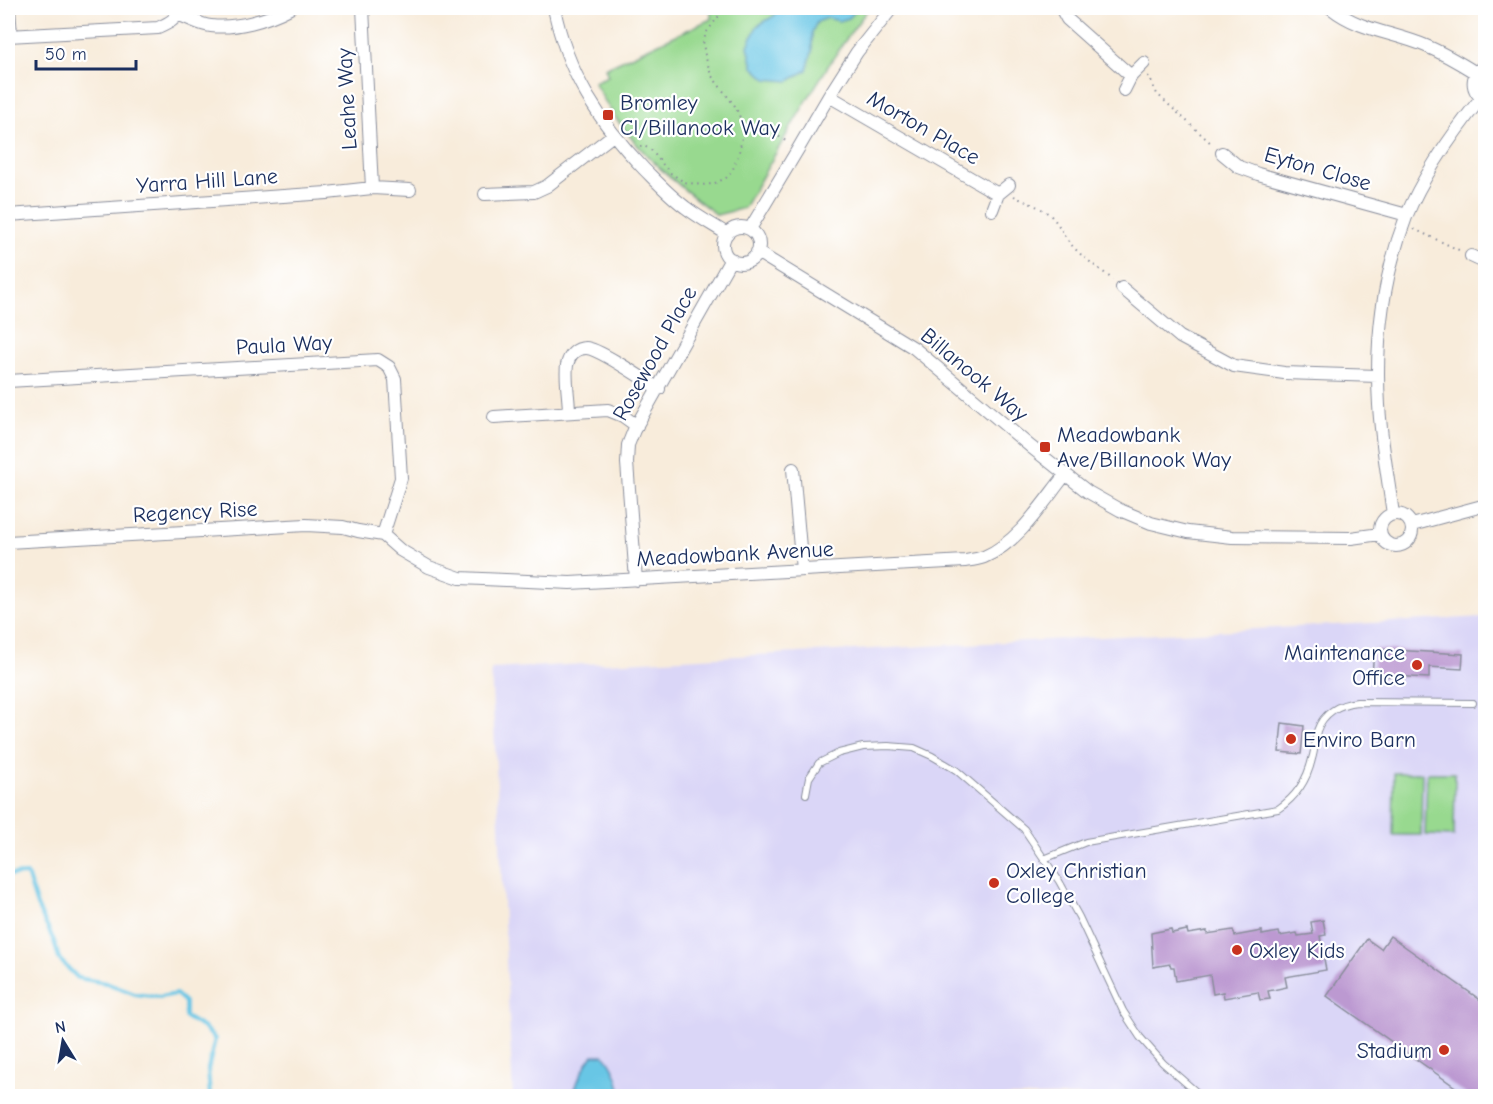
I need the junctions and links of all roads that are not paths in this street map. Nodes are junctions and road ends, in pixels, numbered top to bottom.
1 (9, 8) edge
2 (290, 8) edge
3 (363, 8) edge
4 (554, 8) edge
5 (892, 8) edge
6 (1061, 8) edge
7 (1331, 8) edge
8 (180, 11) edge
9 (9, 35) edge
10 (1481, 69) edge
11 (1124, 90) dead end
12 (829, 96) junction
13 (1483, 99) edge
14 (613, 135) junction
15 (1222, 153) road end
16 (372, 188) junction
17 (410, 190) dead end
18 (485, 194) dead end
19 (992, 210) dead end
20 (8, 215) edge
21 (1405, 220) junction
22 (750, 229) junction
23 (727, 234) junction
24 (757, 252) junction
25 (1471, 256) road end
26 (731, 259) junction
27 (1485, 263) edge
28 (1122, 288) road end
29 (1378, 376) junction
30 (8, 381) edge
31 (659, 389) junction
32 (569, 412) junction
33 (494, 417) dead end
34 (637, 426) junction
35 (794, 469) dead end
36 (1065, 475) junction
37 (1485, 505) edge
38 (1393, 513) junction
39 (1412, 525) junction
40 (1380, 534) junction
41 (383, 535) junction
42 (8, 542) edge
43 (802, 570) junction
44 (636, 580) junction
45 (1473, 703) dead end
46 (806, 794) dead end
47 (1044, 859) junction
48 (1201, 1096) edge

1 - 9 street
2 - 8 street
3 - 16 street, Leahe Way
4 - 14 street
5 - 12 street
6 - 11 street
7 - 10 street
8 - 9 street
10 - 13 street
12 - 19 street, Morton Place
12 - 22 street
13 - 21 street
14 - 18 street
14 - 23 street
15 - 21 street, Eyton Close
16 - 17 street, Yarra Hill Lane
16 - 20 street, Yarra Hill Lane
21 - 29 street
22 - 23 street
22 - 24 street
23 - 26 street
24 - 26 street
24 - 36 street, Billanook Way
25 - 27 street
26 - 31 street, Rosewood Place
28 - 29 street
29 - 38 street
30 - 41 street, Paula Way
31 - 32 street
31 - 34 street, Rosewood Place
32 - 33 street
32 - 34 street
34 - 44 street, Rosewood Place
35 - 43 street
36 - 40 street, Billanook Way
36 - 43 street, Meadowbank Avenue
37 - 39 street
38 - 39 street
38 - 40 street
39 - 40 street
41 - 42 street, Regency Rise
41 - 44 street, Meadowbank Avenue
43 - 44 street, Meadowbank Avenue
45 - 47 lane
46 - 47 lane
47 - 48 lane

